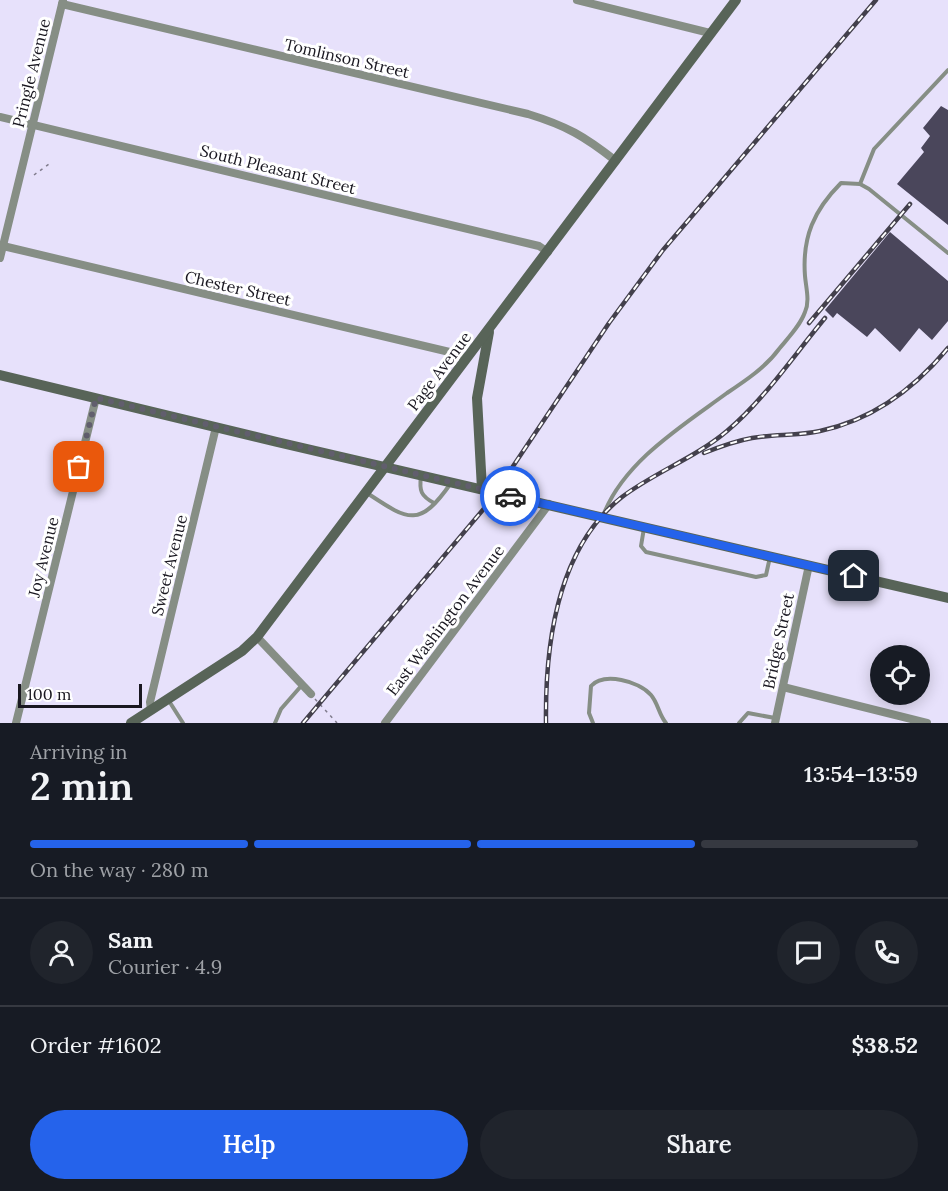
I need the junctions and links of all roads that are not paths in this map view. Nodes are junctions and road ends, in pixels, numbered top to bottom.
1 (577, 0) edge
2 (736, 0) edge
3 (63, 2) edge
4 (710, 33) junction
5 (948, 70) edge
6 (0, 117) edge
7 (33, 124) junction
8 (616, 161) junction
9 (860, 184) junction
10 (3, 246) junction
11 (548, 252) junction
12 (948, 253) edge
13 (0, 258) edge
14 (490, 328) junction
15 (465, 360) junction
16 (0, 375) edge
17 (96, 398) junction
18 (216, 427) junction
19 (385, 468) junction
20 (421, 476) junction
21 (452, 482) junction
22 (482, 489) junction
23 (367, 492) junction
24 (434, 504) junction
25 (549, 504) junction
26 (603, 516) junction
27 (644, 526) junction
28 (770, 556) junction
29 (808, 565) junction
30 (948, 598) edge
31 (257, 637) junction
32 (302, 685) junction
33 (783, 687) junction
34 (310, 694) road end
35 (168, 699) junction
36 (151, 711) junction
37 (886, 714) junction
38 (775, 720) edge
39 (16, 723) edge
40 (131, 723) edge
41 (183, 723) edge
42 (275, 723) edge
43 (385, 723) edge
44 (593, 723) edge
45 (666, 723) edge
46 (739, 723) edge
47 (884, 723) edge
48 (927, 723) edge

1 - 4 street
2 - 4 street, Page Avenue
3 - 7 street, Pringle Avenue
3 - 8 street, Tomlinson Street
4 - 8 street, Page Avenue
5 - 9 lane
6 - 7 street, South Pleasant Street
7 - 10 street, Pringle Avenue
7 - 11 street, South Pleasant Street
8 - 11 street, Page Avenue
9 - 12 lane
9 - 26 lane
10 - 13 street, Pringle Avenue
10 - 15 street, Chester Street
11 - 14 street, Page Avenue
14 - 15 street, Page Avenue
14 - 22 street
15 - 19 street, Page Avenue
16 - 17 street
17 - 18 street
17 - 39 street, Joy Avenue
18 - 19 street
18 - 36 street, Sweet Avenue
19 - 20 street
19 - 23 street, Page Avenue
20 - 21 street
20 - 24 lane
21 - 22 street
21 - 24 lane
22 - 25 street
23 - 24 lane
23 - 31 street, Page Avenue
25 - 26 street
25 - 43 street, East Washington Avenue
26 - 27 street
27 - 28 street
27 - 28 lane
28 - 29 street
29 - 30 street
29 - 33 street, Bridge Street
31 - 32 street
31 - 35 street, Page Avenue
32 - 34 street
32 - 42 lane
33 - 37 street
33 - 38 street, Bridge Street
35 - 36 street, Page Avenue
35 - 41 lane
36 - 40 street, Page Avenue
37 - 47 street
37 - 48 street
38 - 46 lane
44 - 45 lane

